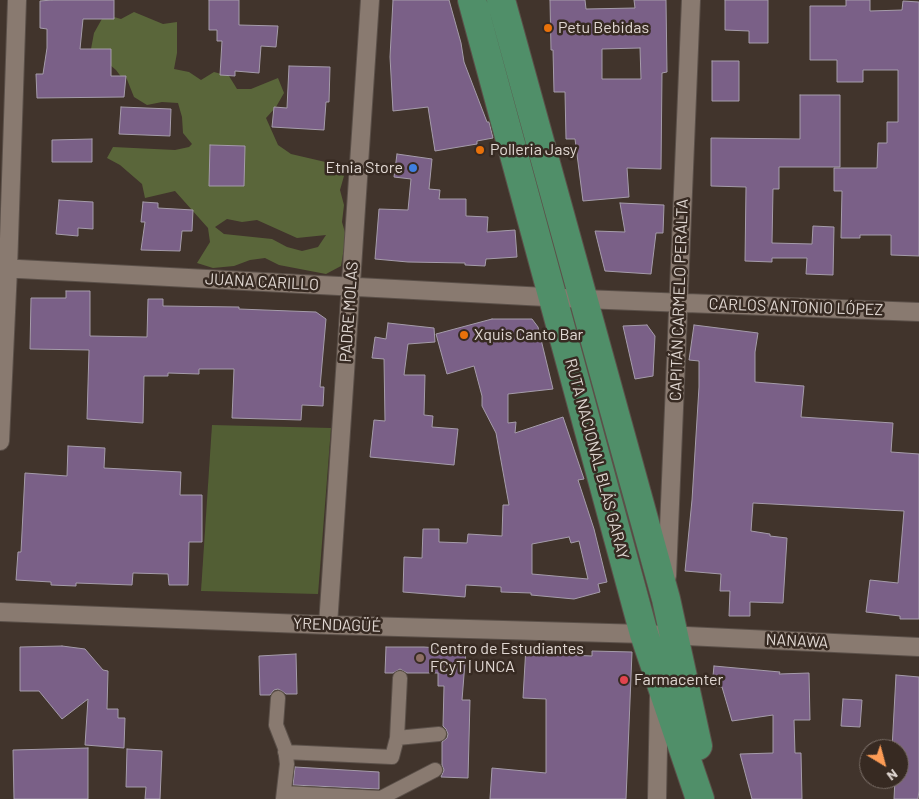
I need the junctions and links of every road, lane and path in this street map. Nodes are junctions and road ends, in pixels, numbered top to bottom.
1 (17, 0) edge
2 (370, 0) edge
3 (472, 0) edge
4 (501, 0) edge
5 (692, 0) edge
6 (4, 269) edge
7 (351, 286) junction
8 (553, 296) junction
9 (583, 299) junction
10 (679, 302) junction
11 (919, 312) edge
12 (0, 441) edge
13 (666, 599) junction
14 (0, 612) edge
15 (328, 625) junction
16 (644, 634) junction
17 (674, 635) junction
18 (919, 647) edge
19 (659, 677) junction
20 (400, 678) dead end
21 (278, 698) dead end
22 (439, 734) dead end
23 (397, 738) junction
24 (285, 752) junction
25 (435, 770) dead end
26 (283, 796) edge
27 (657, 799) edge
28 (700, 799) edge
29 (709, 799) edge

1 - 6 street
2 - 7 street, PADRE MOLAS
3 - 8 highway, RUTA NACIONAL BLÁS GARAY
4 - 9 highway, RUTA NACIONAL BLÁS GARAY
5 - 10 street, CAPITÁN CARMELO PERALTA
6 - 7 street, JUANA CARILLO
6 - 12 street
7 - 8 street, JUANA CARILLO
7 - 15 street, PADRE MOLAS
8 - 9 street, JUANA CARILLO
8 - 16 highway, RUTA NACIONAL BLÁS GARAY
9 - 10 street, CARLOS ANTONIO LÓPEZ
9 - 13 highway, RUTA NACIONAL BLÁS GARAY
10 - 11 street, CARLOS ANTONIO LÓPEZ
10 - 13 street, CAPITÁN CARMELO PERALTA
13 - 17 highway, RUTA NACIONAL BLÁS GARAY
14 - 15 street, YRENDAGÜÉ
15 - 16 street, YRENDAGÜÉ
16 - 17 street, YRENDAGÜÉ
16 - 19 highway, RUTA NACIONAL BLÁS GARAY
17 - 18 street, NANAWA
17 - 19 street
17 - 29 highway, RUTA NACIONAL BLÁS GARAY
19 - 27 street
19 - 28 highway, RUTA NACIONAL BLÁS GARAY
20 - 23 street
21 - 24 street
22 - 23 street
23 - 24 street
24 - 26 street
25 - 26 street

